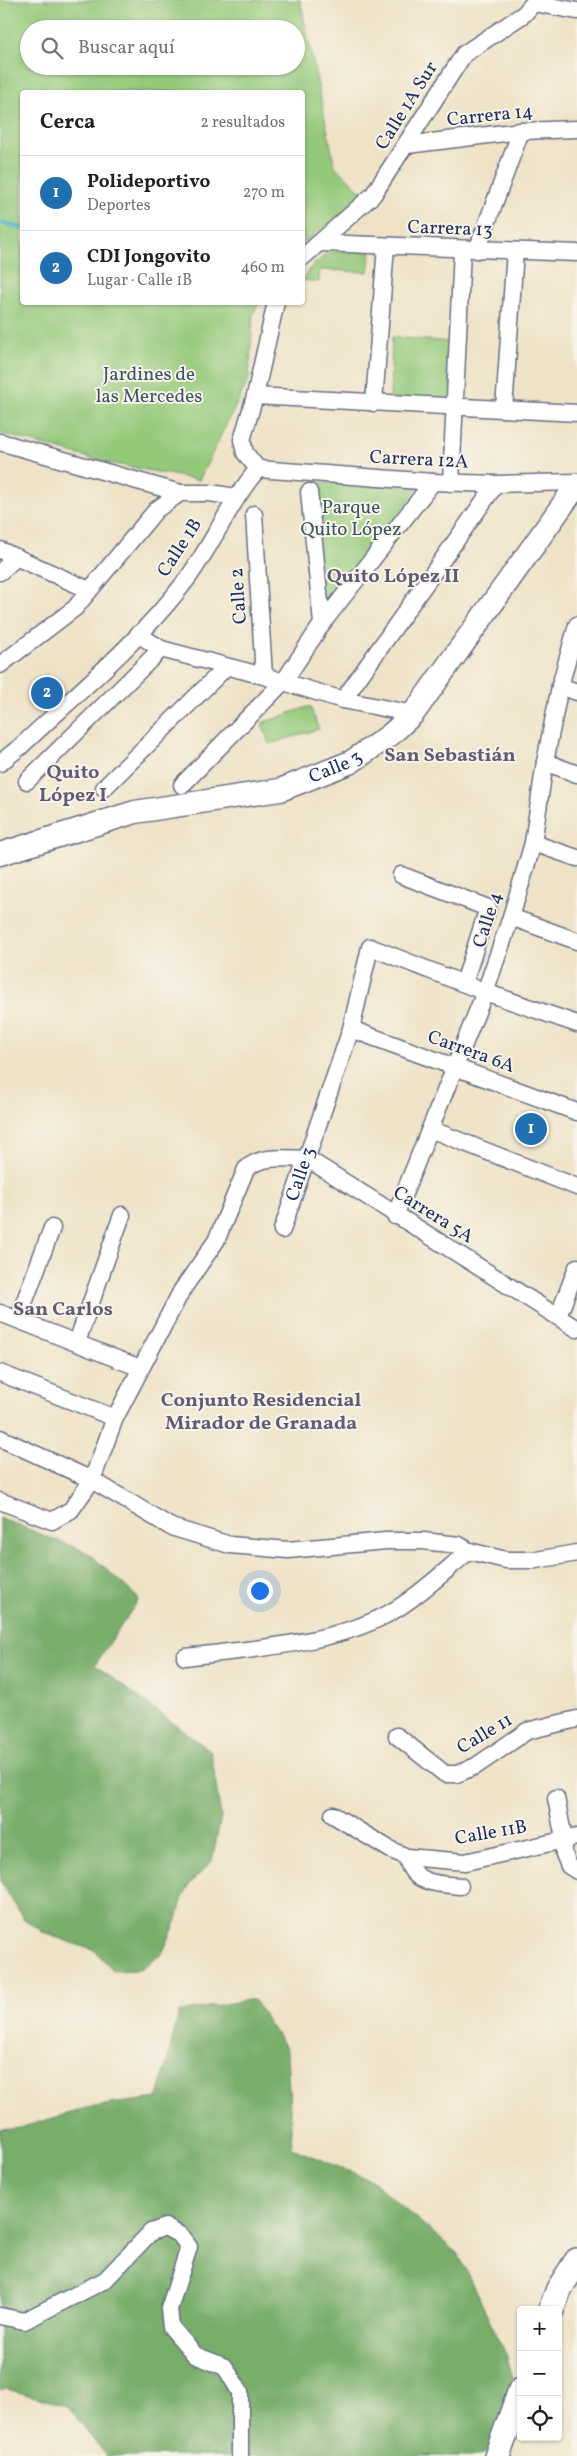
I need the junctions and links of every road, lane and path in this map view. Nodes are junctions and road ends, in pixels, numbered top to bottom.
1 (535, 1) edge
2 (577, 11) edge
3 (577, 129) edge
4 (521, 131) junction
5 (407, 145) junction
6 (321, 243) junction
7 (386, 246) junction
8 (470, 250) junction
9 (515, 251) junction
10 (577, 253) edge
11 (305, 256) edge
12 (275, 305) edge
13 (255, 396) junction
14 (374, 403) junction
15 (455, 407) junction
16 (504, 409) junction
17 (577, 413) edge
18 (0, 442) edge
19 (258, 469) junction
20 (433, 482) junction
21 (451, 483) junction
22 (496, 484) junction
23 (577, 484) edge
24 (309, 492) dead end
25 (180, 493) junction
26 (236, 497) junction
27 (254, 514) dead end
28 (0, 550) edge
29 (17, 557) junction
30 (0, 572) edge
31 (89, 590) junction
32 (322, 623) junction
33 (577, 625) edge
34 (138, 634) junction
35 (161, 649) junction
36 (0, 664) edge
37 (226, 667) junction
38 (264, 676) junction
39 (284, 681) junction
40 (560, 686) junction
41 (577, 692) edge
42 (343, 700) junction
43 (413, 714) junction
44 (545, 762) junction
45 (0, 763) edge
46 (577, 774) edge
47 (27, 781) dead end
48 (182, 785) dead end
49 (104, 788) dead end
50 (533, 843) junction
51 (0, 854) edge
52 (577, 858) edge
53 (402, 875) dead end
54 (511, 918) junction
55 (577, 941) edge
56 (464, 983) junction
57 (485, 992) junction
58 (577, 1024) edge
59 (350, 1029) junction
60 (455, 1068) junction
61 (577, 1112) edge
62 (430, 1129) junction
63 (308, 1159) junction
64 (577, 1187) edge
65 (122, 1215) dead end
66 (396, 1216) junction
67 (52, 1228) dead end
68 (282, 1230) dead end
69 (577, 1268) edge
70 (0, 1313) edge
71 (558, 1317) junction
72 (18, 1319) junction
73 (577, 1329) edge
74 (77, 1342) junction
75 (140, 1368) junction
76 (0, 1374) edge
77 (115, 1418) junction
78 (0, 1438) edge
79 (92, 1480) junction
80 (0, 1501) edge
81 (470, 1552) junction
82 (577, 1552) edge
83 (185, 1657) dead end
84 (577, 1720) edge
85 (397, 1736) dead end
86 (556, 1798) dead end
87 (333, 1815) dead end
88 (570, 1838) edge
89 (406, 1857) junction
90 (577, 1871) edge
91 (460, 1886) dead end
92 (577, 2261) edge
93 (553, 2306) edge
94 (0, 2316) edge
95 (519, 2396) edge
96 (240, 2456) edge
97 (497, 2456) edge

1 - 2 street
1 - 5 street, Calle 1A Sur
3 - 4 street, Carrera 14
4 - 5 street, Carrera 14
4 - 8 street
5 - 6 street, Calle 1A Sur
6 - 7 street, Carrera 13
6 - 11 street
7 - 8 street, Carrera 13
7 - 14 street
8 - 9 street, Carrera 13
8 - 15 street
9 - 10 street, Carrera 13
9 - 16 street
12 - 13 street
13 - 14 street
13 - 19 street
14 - 15 street
15 - 16 street
15 - 21 street
16 - 17 street
18 - 25 street
19 - 20 street, Carrera 12A
19 - 26 street, Calle 1B
20 - 21 street, Carrera 12A
20 - 32 street
21 - 22 street, Carrera 12A
22 - 23 street, Carrera 12A
22 - 42 street
23 - 43 street, Calle 3
24 - 32 street
25 - 26 street
25 - 31 street
26 - 34 street, Calle 1B
27 - 38 street, Calle 2
28 - 29 street
29 - 30 street
29 - 31 street
31 - 36 street
32 - 39 street
33 - 40 street, Calle 4
34 - 35 street
34 - 45 street, Calle 1B
35 - 37 street
35 - 47 street
37 - 38 street
37 - 49 street
38 - 39 street
39 - 42 street
39 - 48 street
40 - 41 street
40 - 44 street, Calle 4
42 - 43 street
43 - 51 street, Calle 3
44 - 46 street
44 - 50 street, Calle 4
50 - 52 street
50 - 54 street, Calle 4
53 - 56 street
54 - 55 street
54 - 57 street, Calle 4
56 - 57 street
56 - 59 street, Calle 3
57 - 58 street
57 - 60 street, Calle 4
59 - 60 street, Carrera 6A
59 - 63 street, Calle 3
60 - 61 street, Carrera 6A
60 - 62 street, Calle 4
62 - 64 street
62 - 66 street, Calle 4
63 - 66 street, Carrera 5A
63 - 68 street, Calle 3
63 - 75 street
65 - 74 street
66 - 71 street, Carrera 5A
67 - 72 street
69 - 71 street
70 - 72 street
71 - 73 street, Carrera 5A
72 - 74 street
74 - 75 street
75 - 77 street
76 - 77 street
77 - 79 street
78 - 79 street
79 - 80 street
79 - 81 street
81 - 82 street
81 - 83 street
84 - 85 street, Calle 11
86 - 88 street
87 - 89 street, Calle 11B
88 - 89 street, Calle 11B
88 - 90 street
89 - 91 street
92 - 93 main road
94 - 96 street
95 - 97 main road

